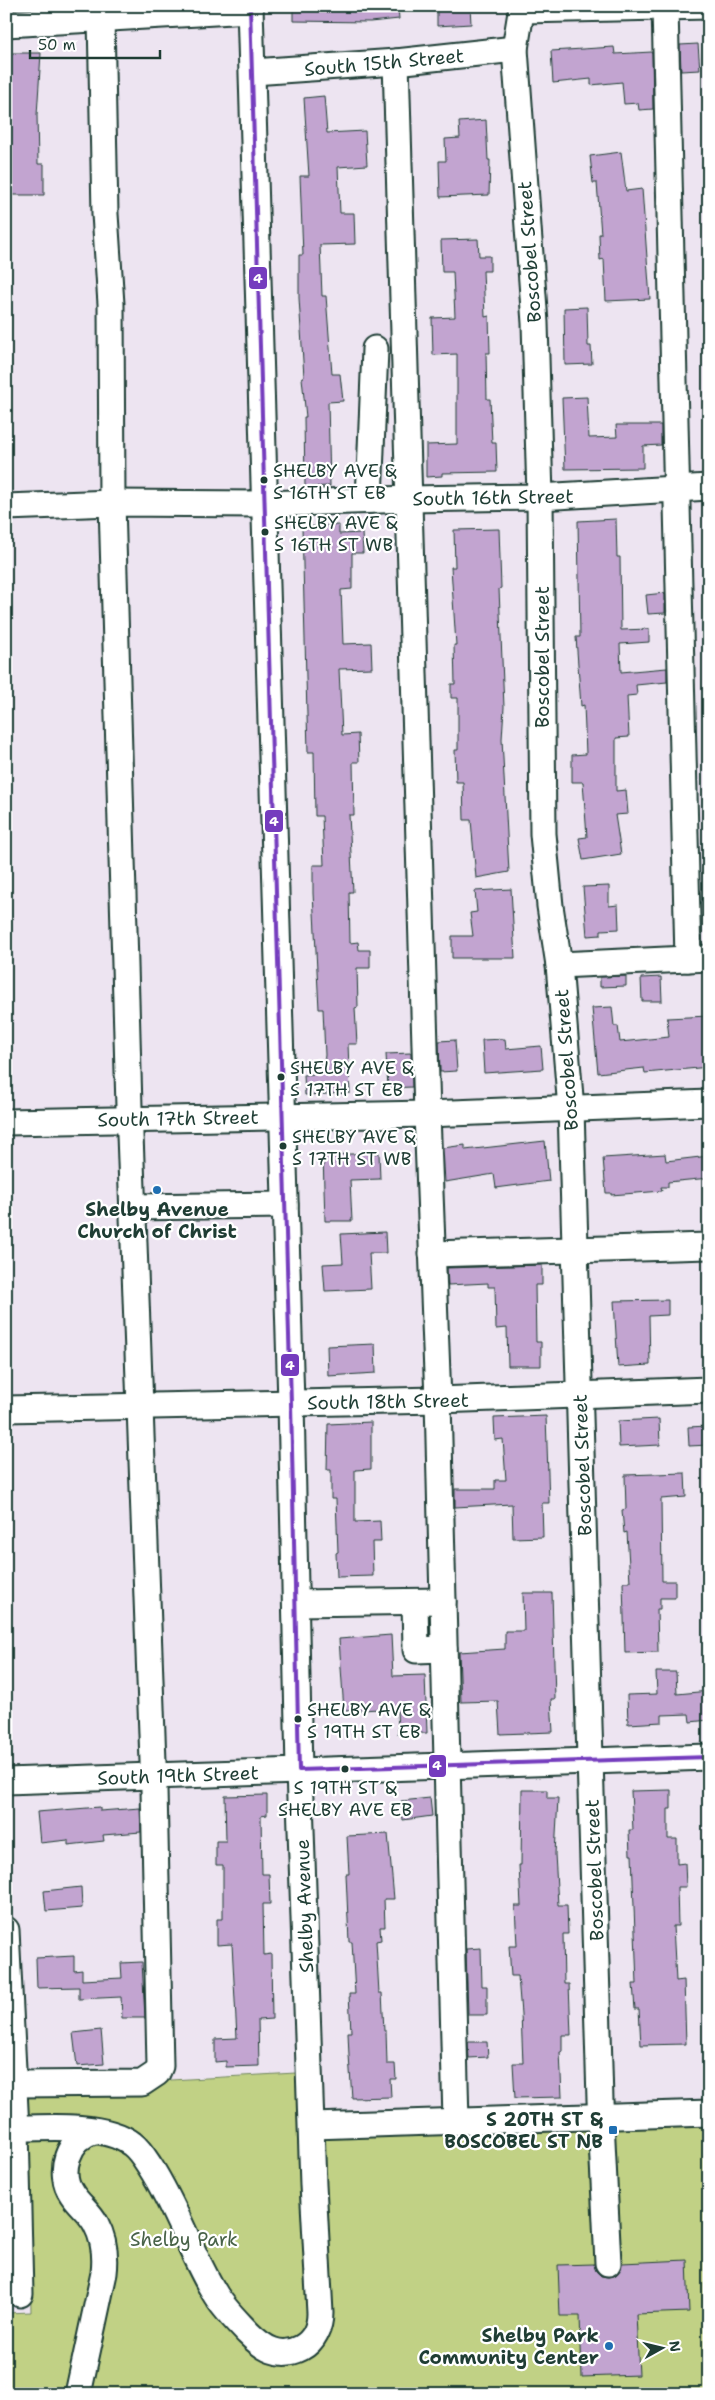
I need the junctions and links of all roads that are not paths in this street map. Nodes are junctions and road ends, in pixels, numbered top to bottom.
1 (709, 6) edge
2 (250, 8) edge
3 (523, 8) edge
4 (664, 8) junction
5 (101, 18) junction
6 (6, 24) edge
7 (515, 50) junction
8 (396, 62) junction
9 (253, 72) junction
10 (374, 349) dead end
11 (709, 487) edge
12 (678, 488) junction
13 (540, 497) junction
14 (409, 498) junction
15 (369, 500) junction
16 (112, 503) junction
17 (265, 504) junction
18 (6, 507) edge
19 (698, 959) edge
20 (559, 965) junction
21 (709, 1103) edge
22 (571, 1109) junction
23 (427, 1114) junction
24 (282, 1116) junction
25 (130, 1119) junction
26 (6, 1122) edge
27 (285, 1206) junction
28 (133, 1207) junction
29 (709, 1246) edge
30 (576, 1249) junction
31 (432, 1254) junction
32 (709, 1390) edge
33 (580, 1394) junction
34 (438, 1400) junction
35 (291, 1403) junction
36 (140, 1406) junction
37 (6, 1409) edge
38 (415, 1602) junction
39 (443, 1602) junction
40 (296, 1603) junction
41 (444, 1649) junction
42 (709, 1757) edge
43 (591, 1760) junction
44 (447, 1765) junction
45 (299, 1770) junction
46 (154, 1776) junction
47 (6, 1781) edge
48 (6, 1930) edge
49 (14, 2084) junction
50 (709, 2113) edge
51 (602, 2116) junction
52 (456, 2122) junction
53 (313, 2126) junction
54 (11, 2129) edge
55 (94, 2131) junction
56 (608, 2263) dead end
57 (20, 2294) dead end
58 (78, 2394) edge

1 - 4 street
2 - 5 street
2 - 9 street, Shelby Avenue
3 - 4 street
3 - 7 street, Boscobel Street
4 - 12 street
5 - 6 street
5 - 16 street
7 - 8 street, South 15th Street
7 - 13 street, Boscobel Street
8 - 9 street, South 15th Street
8 - 14 street
9 - 17 street, Shelby Avenue
10 - 15 street
11 - 12 street, South 16th Street
12 - 13 street, South 16th Street
12 - 19 street
13 - 14 street, South 16th Street
13 - 20 street, Boscobel Street
14 - 15 street, South 16th Street
14 - 23 street
15 - 17 street, South 16th Street
16 - 17 street, South 16th Street
16 - 18 street, South 16th Street
16 - 25 street
17 - 24 street, Shelby Avenue
19 - 20 street
20 - 22 street, Boscobel Street
21 - 22 street, South 17th Street
22 - 23 street, South 17th Street
22 - 30 street, Boscobel Street
23 - 24 street, South 17th Street
23 - 31 street
24 - 25 street, South 17th Street
24 - 27 street, Shelby Avenue
25 - 26 street, South 17th Street
25 - 28 street
27 - 28 street
27 - 35 street, Shelby Avenue
28 - 36 street
29 - 30 street
30 - 31 street
30 - 33 street, Boscobel Street
31 - 34 street
32 - 33 street, South 18th Street
33 - 34 street, South 18th Street
33 - 43 street, Boscobel Street
34 - 35 street, South 18th Street
34 - 39 street
35 - 36 street, South 18th Street
35 - 40 street, Shelby Avenue
36 - 37 street, South 18th Street
36 - 46 street
38 - 39 street
38 - 40 street
38 - 41 street
39 - 41 street
40 - 45 street, Shelby Avenue
41 - 44 street
42 - 43 street, South 19th Street
43 - 44 street, South 19th Street
43 - 51 street, Boscobel Street
44 - 45 street, South 19th Street
44 - 52 street
45 - 46 street, South 19th Street
45 - 53 street, Shelby Avenue
46 - 47 street, South 19th Street
46 - 49 street
48 - 49 street
49 - 54 street
50 - 51 street
51 - 52 street
51 - 56 street, Boscobel Street
52 - 53 street
53 - 55 street, Shelby Avenue
54 - 55 street, Shelby Avenue
54 - 57 street
55 - 58 street

